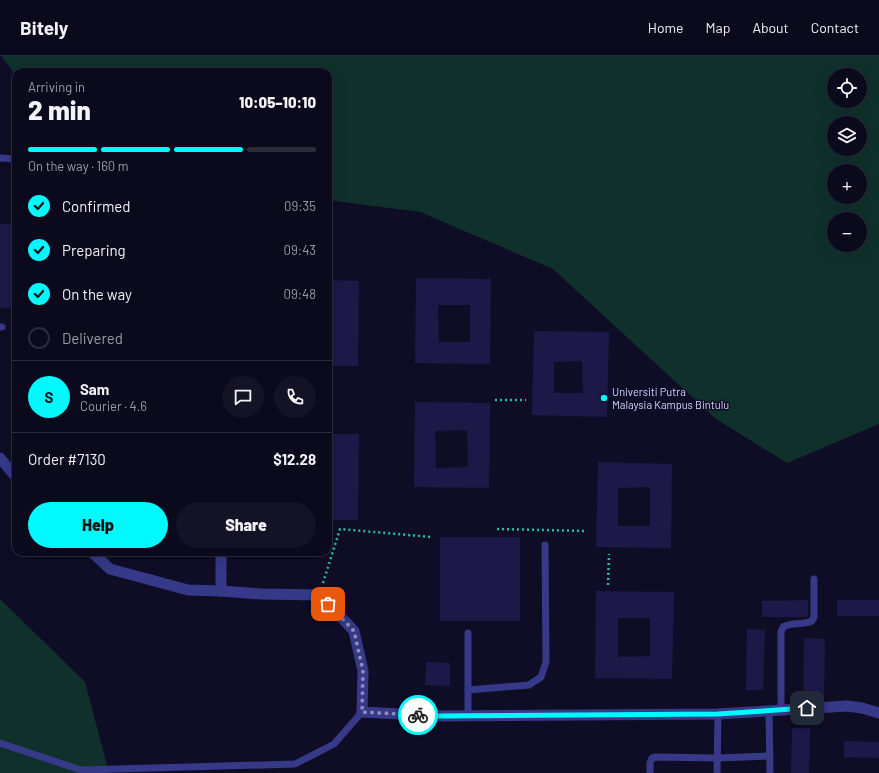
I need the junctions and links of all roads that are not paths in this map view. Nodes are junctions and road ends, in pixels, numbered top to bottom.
1 (0, 158) edge
2 (12, 159) edge
3 (0, 458) edge
4 (12, 472) edge
5 (545, 545) dead end
6 (96, 556) edge
7 (221, 556) edge
8 (814, 579) dead end
9 (221, 591) junction
10 (468, 633) dead end
11 (468, 690) junction
12 (769, 710) junction
13 (781, 710) junction
14 (362, 712) junction
15 (879, 713) edge
16 (718, 714) junction
17 (468, 716) junction
18 (0, 743) edge
19 (770, 756) junction
20 (717, 758) junction
21 (650, 773) edge
22 (717, 773) edge
23 (770, 773) edge

1 - 2 lane
3 - 4 street
5 - 11 lane
6 - 9 street
7 - 9 street
8 - 13 lane
9 - 14 street
10 - 11 lane
11 - 17 lane
12 - 13 street
12 - 16 street
12 - 19 lane
13 - 15 street
14 - 17 street
14 - 18 lane
16 - 17 street
16 - 20 lane
19 - 20 lane
19 - 23 lane
20 - 21 lane
20 - 22 lane

